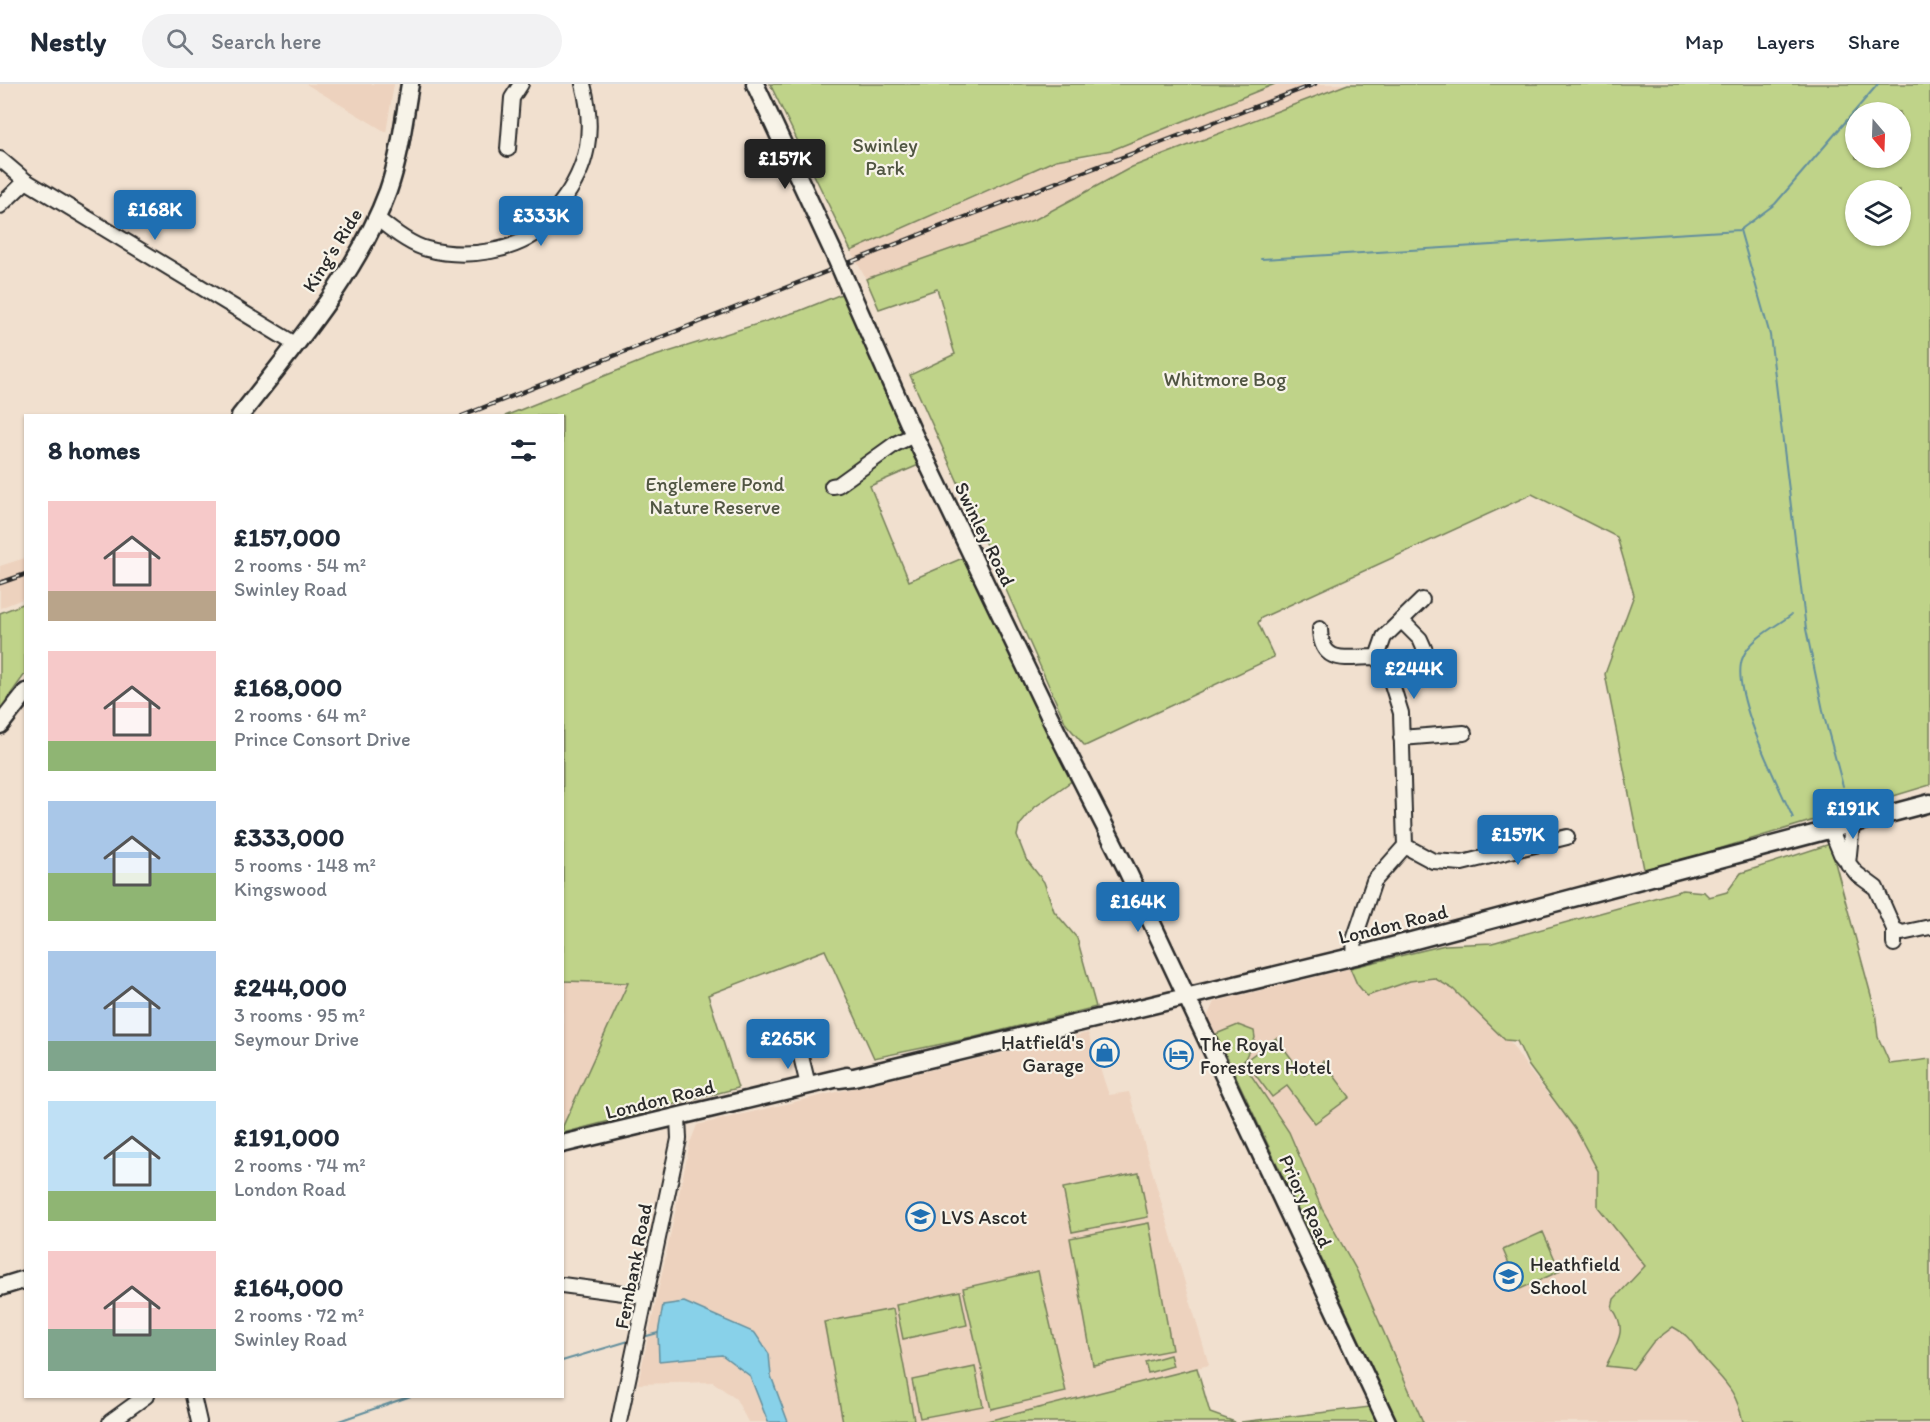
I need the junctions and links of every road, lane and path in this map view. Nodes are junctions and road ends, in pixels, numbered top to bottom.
1 (410, 84) edge
2 (521, 84) edge
3 (583, 84) edge
4 (755, 84) edge
5 (508, 149) dead end
6 (0, 159) edge
7 (26, 181) junction
8 (0, 206) edge
9 (377, 218) junction
10 (296, 344) junction
11 (242, 414) edge
12 (914, 435) junction
13 (832, 486) dead end
14 (1422, 600) dead end
15 (1401, 620) junction
16 (1320, 629) dead end
17 (1377, 657) junction
18 (1431, 664) dead end
19 (24, 694) edge
20 (0, 724) edge
21 (1464, 734) dead end
22 (1401, 738) junction
23 (1930, 803) edge
24 (1851, 824) junction
25 (1831, 830) junction
26 (1567, 837) dead end
27 (1406, 846) junction
28 (1848, 864) junction
29 (1930, 927) edge
30 (1894, 929) junction
31 (1894, 944) dead end
32 (1355, 956) junction
33 (1187, 997) junction
34 (799, 1048) dead end
35 (808, 1085) junction
36 (678, 1117) junction
37 (564, 1144) edge
38 (24, 1280) edge
39 (564, 1286) edge
40 (0, 1287) edge
41 (646, 1296) junction
42 (143, 1398) edge
43 (194, 1398) edge
44 (110, 1422) edge
45 (199, 1422) edge
46 (619, 1422) edge
47 (1387, 1422) edge

1 - 9 main road, King's Ride
2 - 5 street
3 - 9 street
4 - 12 main road, Swinley Road, bridge
6 - 7 street
7 - 8 street
7 - 10 street
9 - 10 main road, King's Ride
10 - 11 main road, King's Ride
12 - 13 street
12 - 33 main road, Swinley Road
14 - 15 street
15 - 17 street
15 - 18 street
16 - 17 street
17 - 22 street
19 - 20 main road
21 - 22 street
22 - 27 street
23 - 24 main road, London Road
24 - 25 main road, London Road
24 - 28 street
25 - 28 street
25 - 32 main road, London Road
26 - 27 street
27 - 32 street
28 - 30 street
29 - 30 street
30 - 31 street
32 - 33 main road, London Road
33 - 35 main road, London Road
33 - 47 main road, Priory Road
34 - 35 street
35 - 36 main road, London Road
36 - 37 main road, London Road
36 - 41 street, Fernbank Road
38 - 40 main road
39 - 41 street
41 - 46 street, Fernbank Road
42 - 44 street
43 - 45 street

